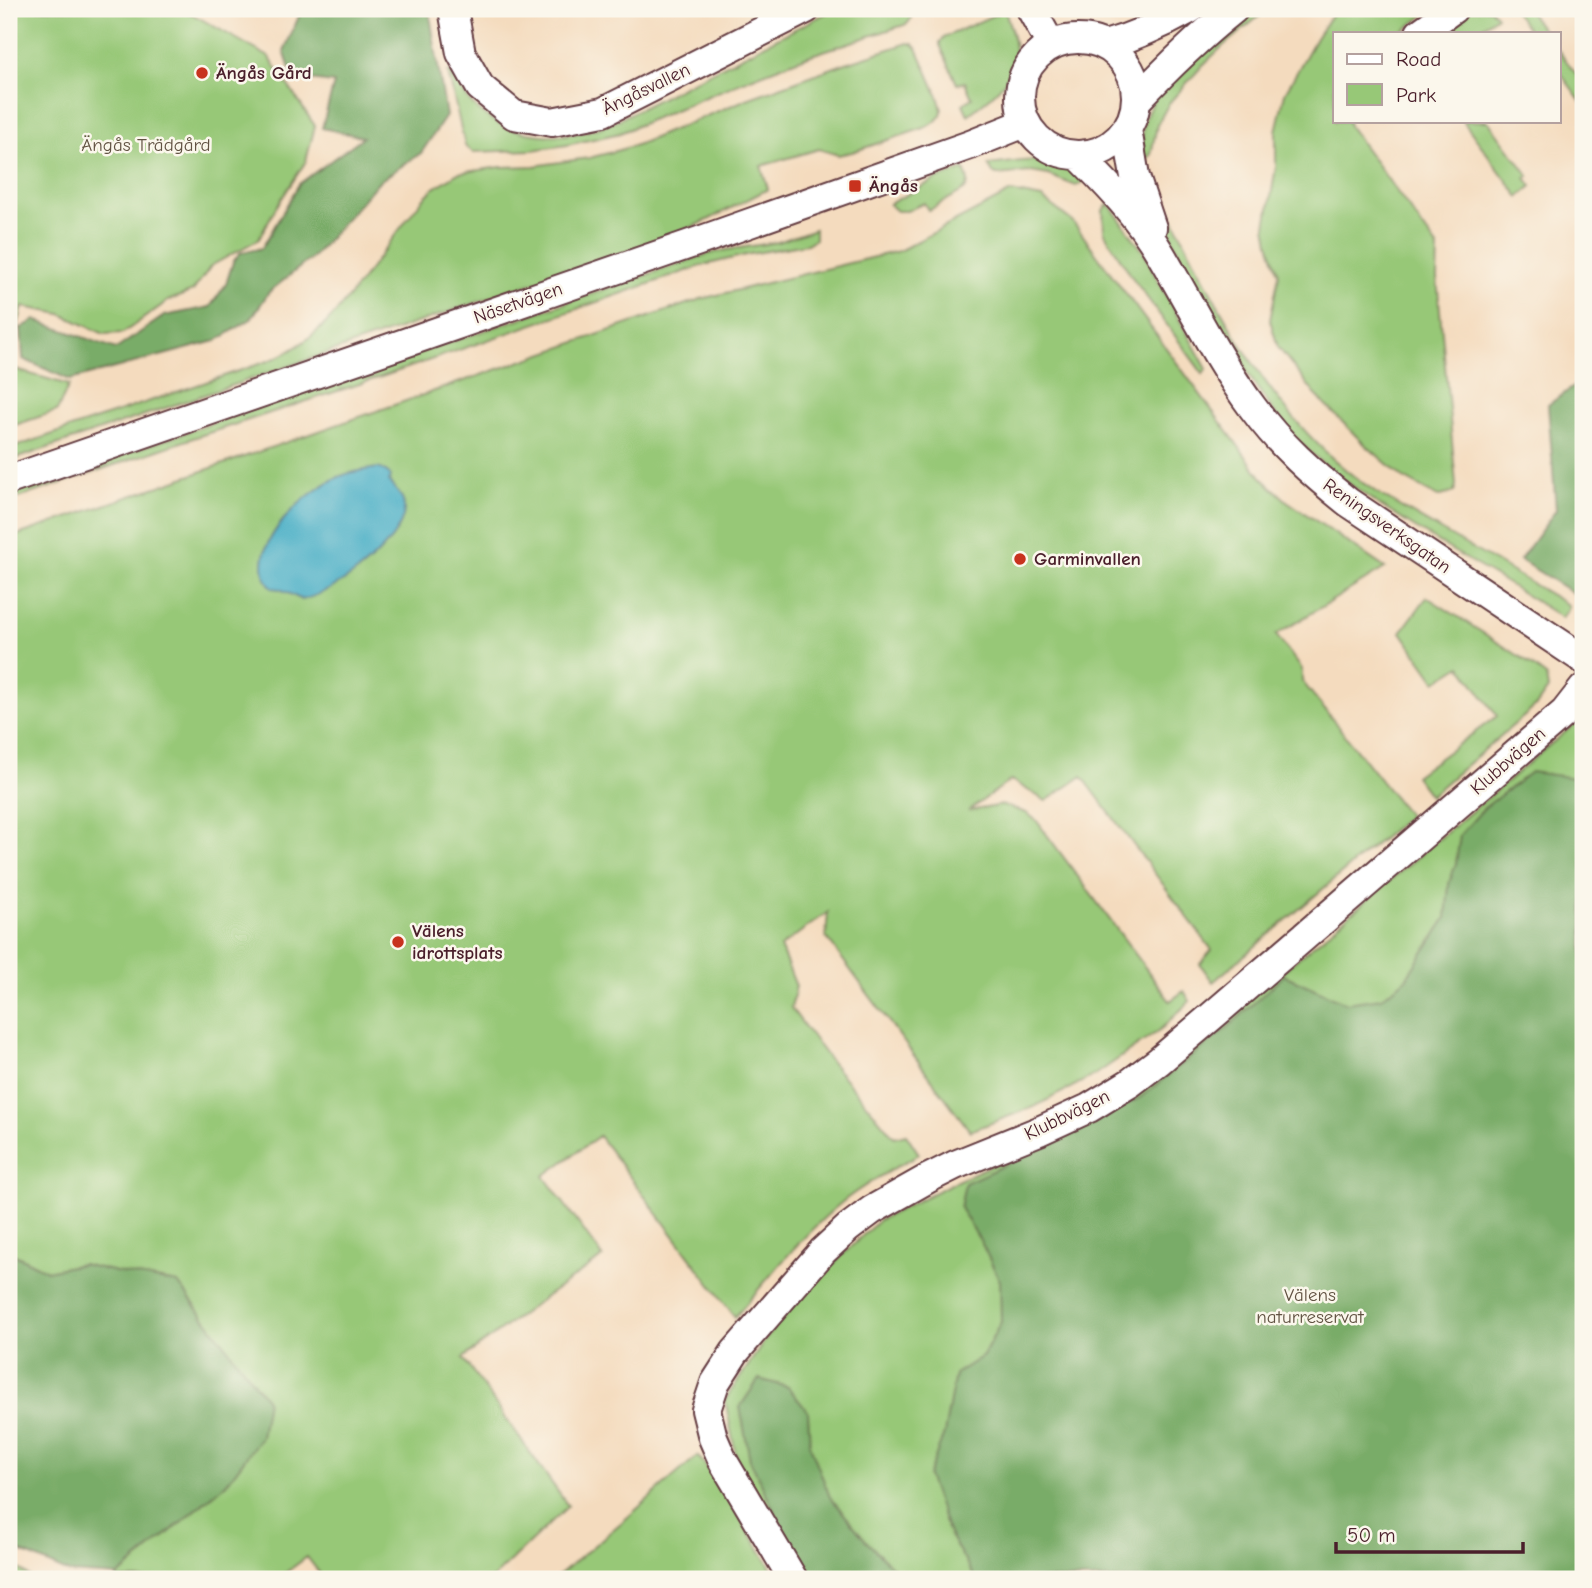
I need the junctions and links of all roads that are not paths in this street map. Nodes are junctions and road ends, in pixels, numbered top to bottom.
1 (453, 9) edge
2 (806, 9) edge
3 (1031, 9) edge
4 (1190, 9) edge
5 (1234, 9) edge
6 (1453, 9) edge
7 (1421, 32) edge
8 (1051, 45) junction
9 (1105, 45) junction
10 (1136, 101) junction
11 (1025, 123) junction
12 (1127, 129) junction
13 (1078, 155) junction
14 (1159, 251) junction
15 (9, 480) edge
16 (1583, 659) edge
17 (1583, 688) edge
18 (793, 1579) edge

1 - 2 street, Ängåsvallen
3 - 8 street
4 - 9 street
5 - 10 street
6 - 7 street
8 - 9 street
8 - 11 street
9 - 10 street
10 - 12 street
11 - 13 street
11 - 15 street, Näsetvägen
12 - 13 street
12 - 14 street, Reningsverksgatan
13 - 14 street, Reningsverksgatan
14 - 16 street, Reningsverksgatan
17 - 18 street, Klubbvägen

